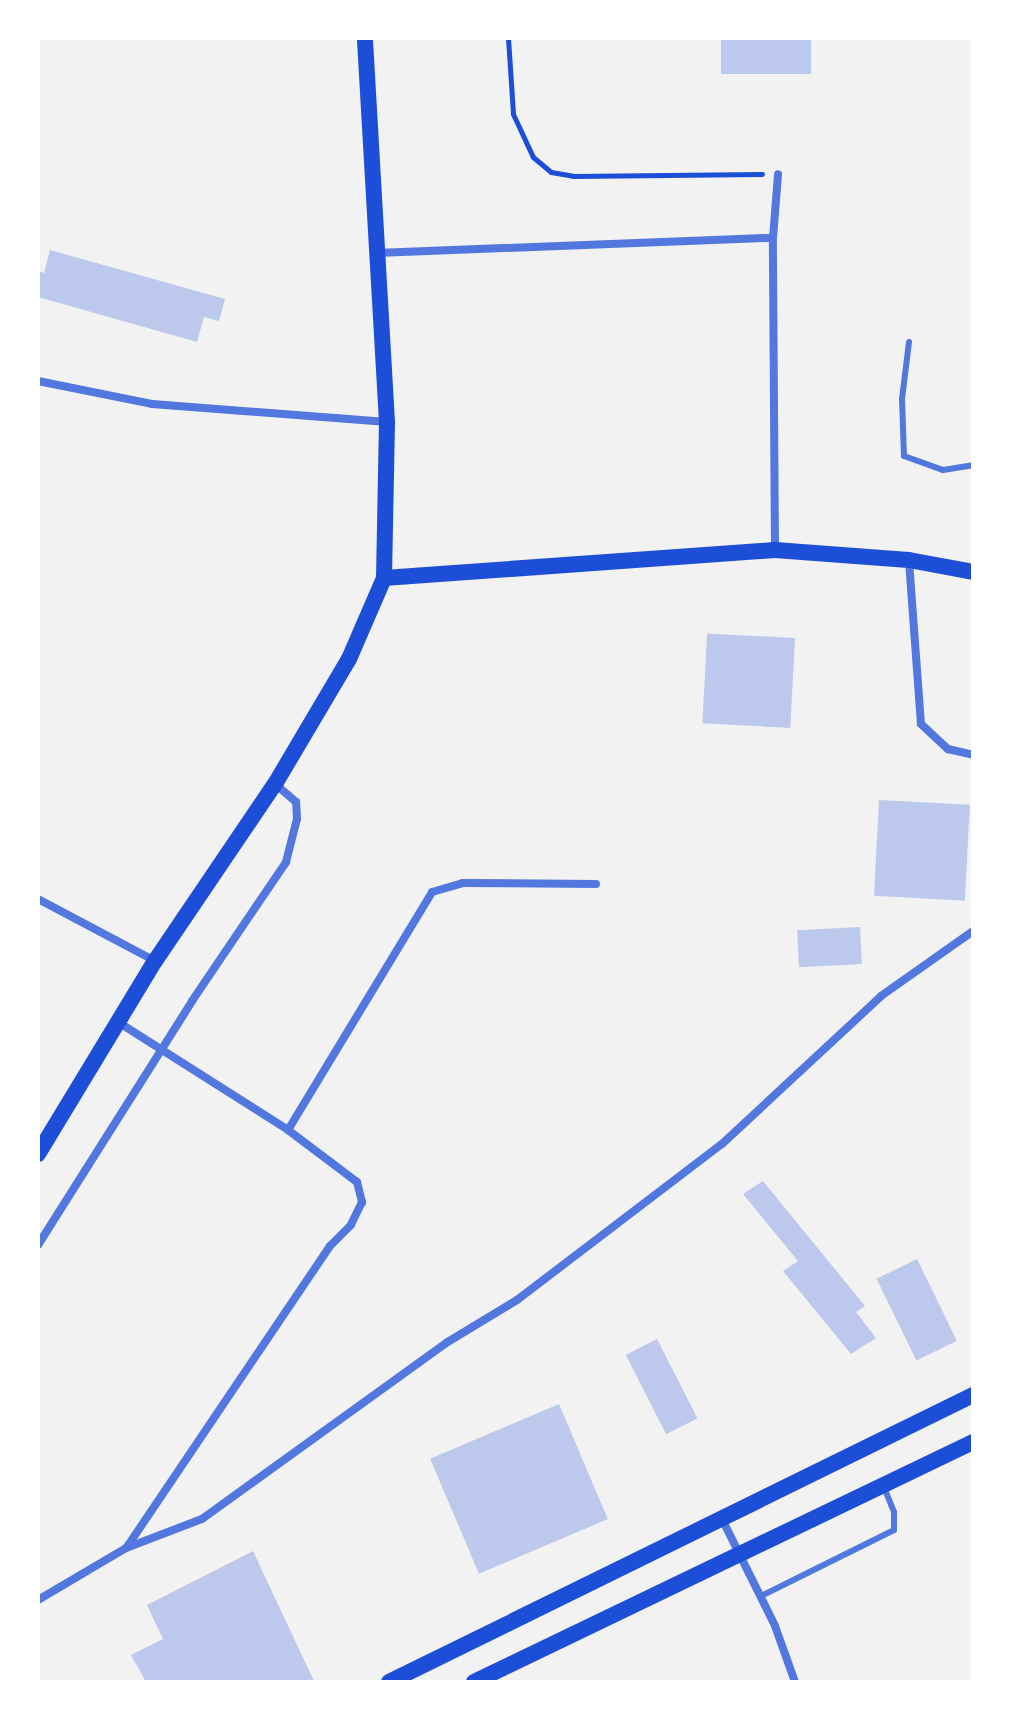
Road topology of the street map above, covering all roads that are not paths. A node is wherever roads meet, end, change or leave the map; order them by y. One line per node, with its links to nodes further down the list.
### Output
1 (365, 38): 4 (main road)
2 (778, 174): 3 (street)
3 (773, 238): 4 (street); 9 (street)
4 (375, 253): 7 (main road)
5 (909, 342): 8 (lane)
6 (38, 381): 7 (street)
7 (387, 422): 12 (main road)
8 (973, 465)
9 (775, 550): 10 (main road); 12 (main road)
10 (909, 560): 11 (main road); 13 (street)
11 (973, 572)
12 (384, 578): 14 (main road)
13 (973, 755)
14 (275, 784): 18 (main road); 20 (street)
15 (596, 884): 21 (street)
16 (38, 899): 18 (street)
17 (973, 931): 28 (street)
18 (155, 961): 19 (main road)
19 (118, 1022): 20 (street); 22 (main road)
20 (161, 1049): 21 (street); 23 (street)
21 (288, 1130): 28 (street)
22 (38, 1154)
23 (38, 1245)
24 (973, 1395): 27 (main road)
25 (973, 1442): 26 (main road)
26 (882, 1483): 29 (main road); 30 (lane)
27 (722, 1518): 29 (street); 32 (main road)
28 (126, 1548): 31 (street)
29 (740, 1551): 30 (street); 33 (main road)
30 (761, 1596): 34 (street)
31 (38, 1600)
32 (389, 1682)
33 (474, 1682)
34 (795, 1682)

